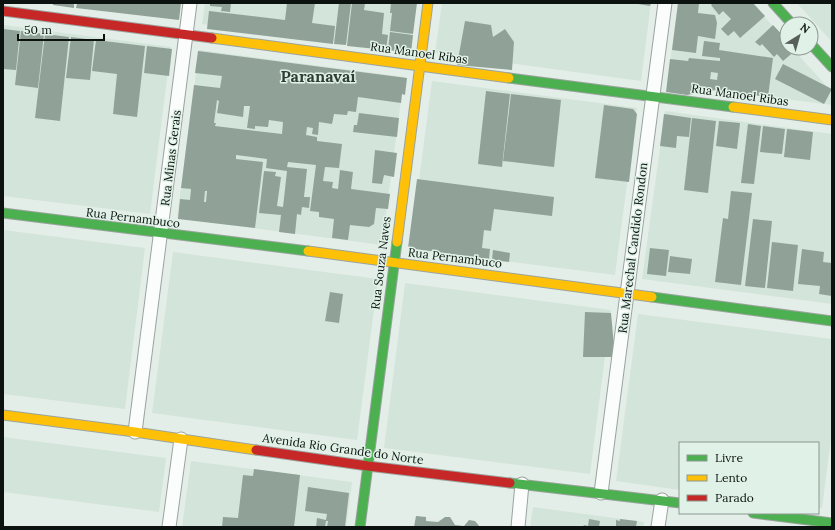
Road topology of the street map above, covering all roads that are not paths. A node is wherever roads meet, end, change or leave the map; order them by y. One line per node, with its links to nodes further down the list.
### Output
1 (190, 3): 7 (street, Rua Minas Gerais)
2 (428, 3): 9 (street, Rua Souza Naves)
3 (665, 3): 11 (street, Rua Marechal Candido Rondon)
4 (773, 3): 6 (street)
5 (3, 11): 7 (street, Rua Manoel Ribas)
6 (785, 16)
7 (186, 35): 9 (street, Rua Manoel Ribas); 14 (street, Rua Minas Gerais)
8 (819, 53): 10 (street)
9 (419, 66): 11 (street, Rua Manoel Ribas); 15 (street, Rua Souza Naves)
10 (832, 67)
11 (653, 96): 12 (street, Rua Manoel Ribas); 16 (street, Rua Marechal Candido Rondon)
12 (832, 120)
13 (3, 213): 14 (street, Rua Pernambuco)
14 (162, 234): 15 (street, Rua Pernambuco); 19 (street, Rua Minas Gerais)
15 (394, 262): 16 (street, Rua Pernambuco); 21 (street, Rua Souza Naves)
16 (628, 294): 17 (street, Rua Pernambuco); 23 (street, Rua Marechal Candido Rondon)
17 (832, 321)
18 (3, 415): 19 (street, Avenida Rio Grande do Norte)
19 (135, 432): 20 (street, Avenida Rio Grande do Norte)
20 (181, 438): 21 (street, Avenida Rio Grande do Norte); 29 (street)
21 (368, 466): 22 (street, Avenida Rio Grande do Norte); 30 (street, Rua Souza Naves)
22 (522, 484): 23 (street, Avenida Rio Grande do Norte); 31 (street)
23 (601, 493): 24 (street, Avenida Rio Grande do Norte)
24 (662, 500): 25 (street, Avenida Rio Grande do Norte); 32 (street)
25 (679, 503)
26 (755, 514): 27 (street)
27 (769, 521): 28 (street)
28 (832, 524)
29 (169, 527)
30 (360, 527)
31 (518, 527)
32 (658, 527)

